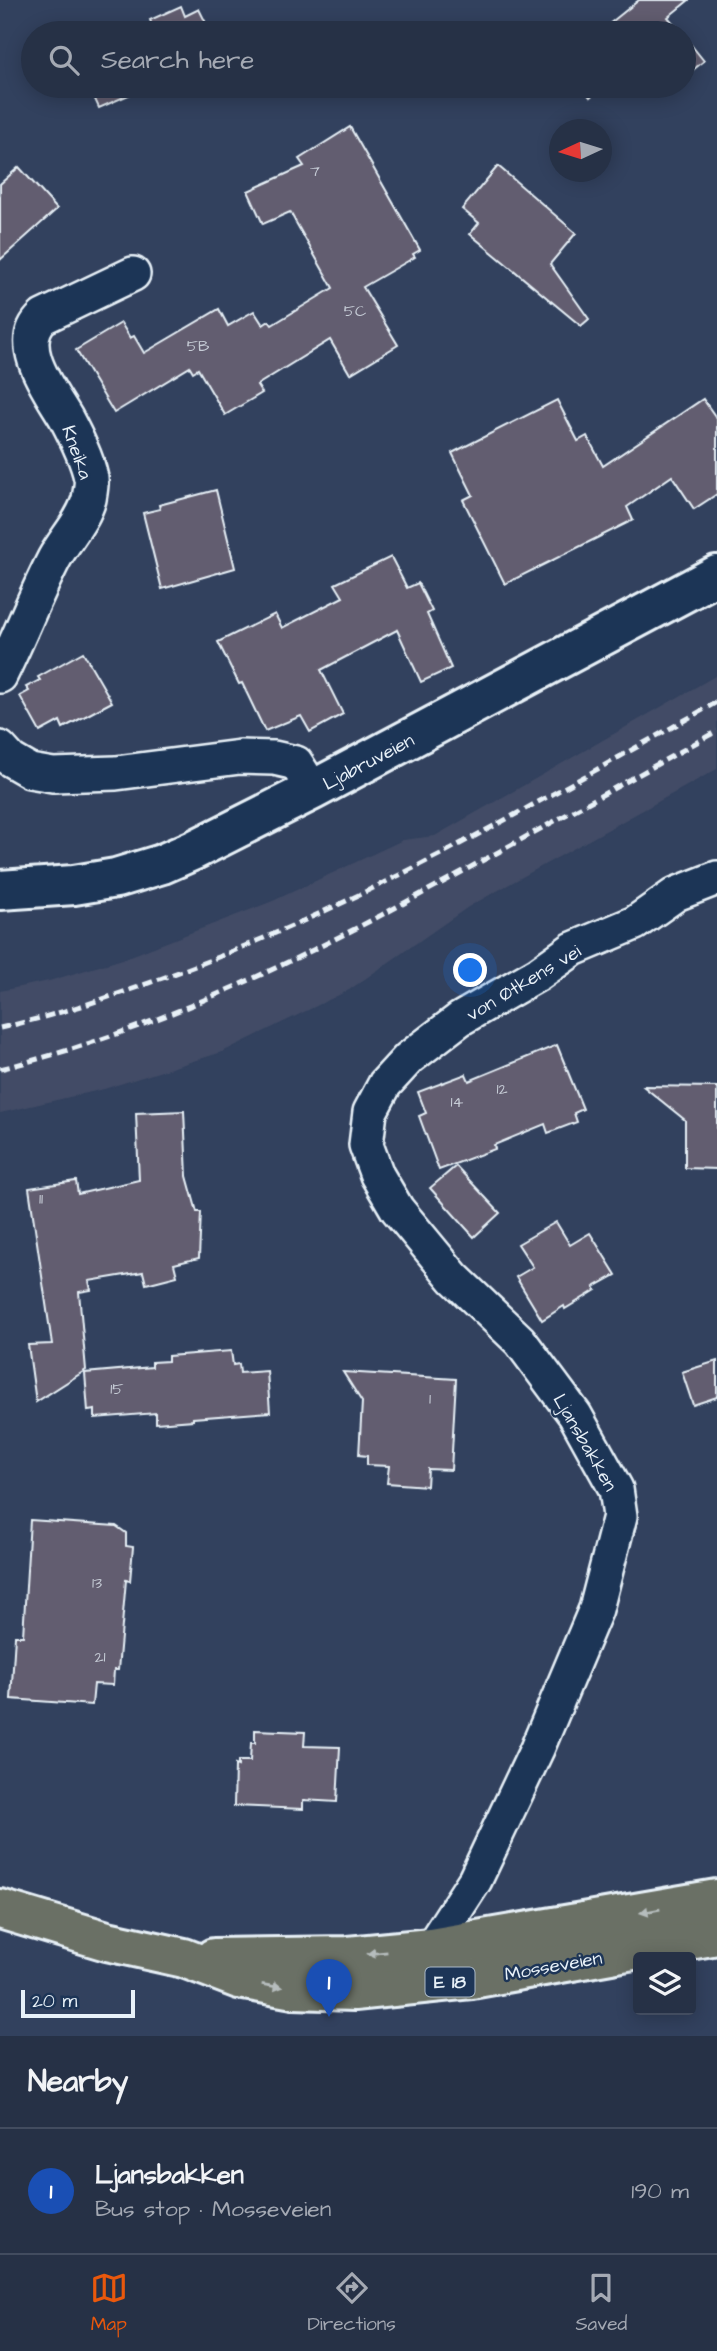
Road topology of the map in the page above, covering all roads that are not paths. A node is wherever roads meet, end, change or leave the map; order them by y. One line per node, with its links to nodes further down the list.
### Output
1 (133, 274): 3 (street, Kneika)
2 (717, 575): 5 (street, Ljabruveien)
3 (0, 676)
4 (0, 748): 5 (street)
5 (313, 790): 7 (street, Ljabruveien)
6 (717, 878): 8 (street, von Øtkens vei)
7 (0, 890)
8 (368, 1129): 12 (street, Ljansbakken)
9 (717, 1899): 12 (highway, Mosseveien / E 18, one-way to 12)
10 (0, 1909): 13 (highway, Mosseveien / E 18)
11 (717, 1935): 13 (highway, Mosseveien / E 18, one-way to 11)
12 (431, 1948): 13 (highway, Mosseveien / E 18, one-way to 13)
13 (184, 1958)

